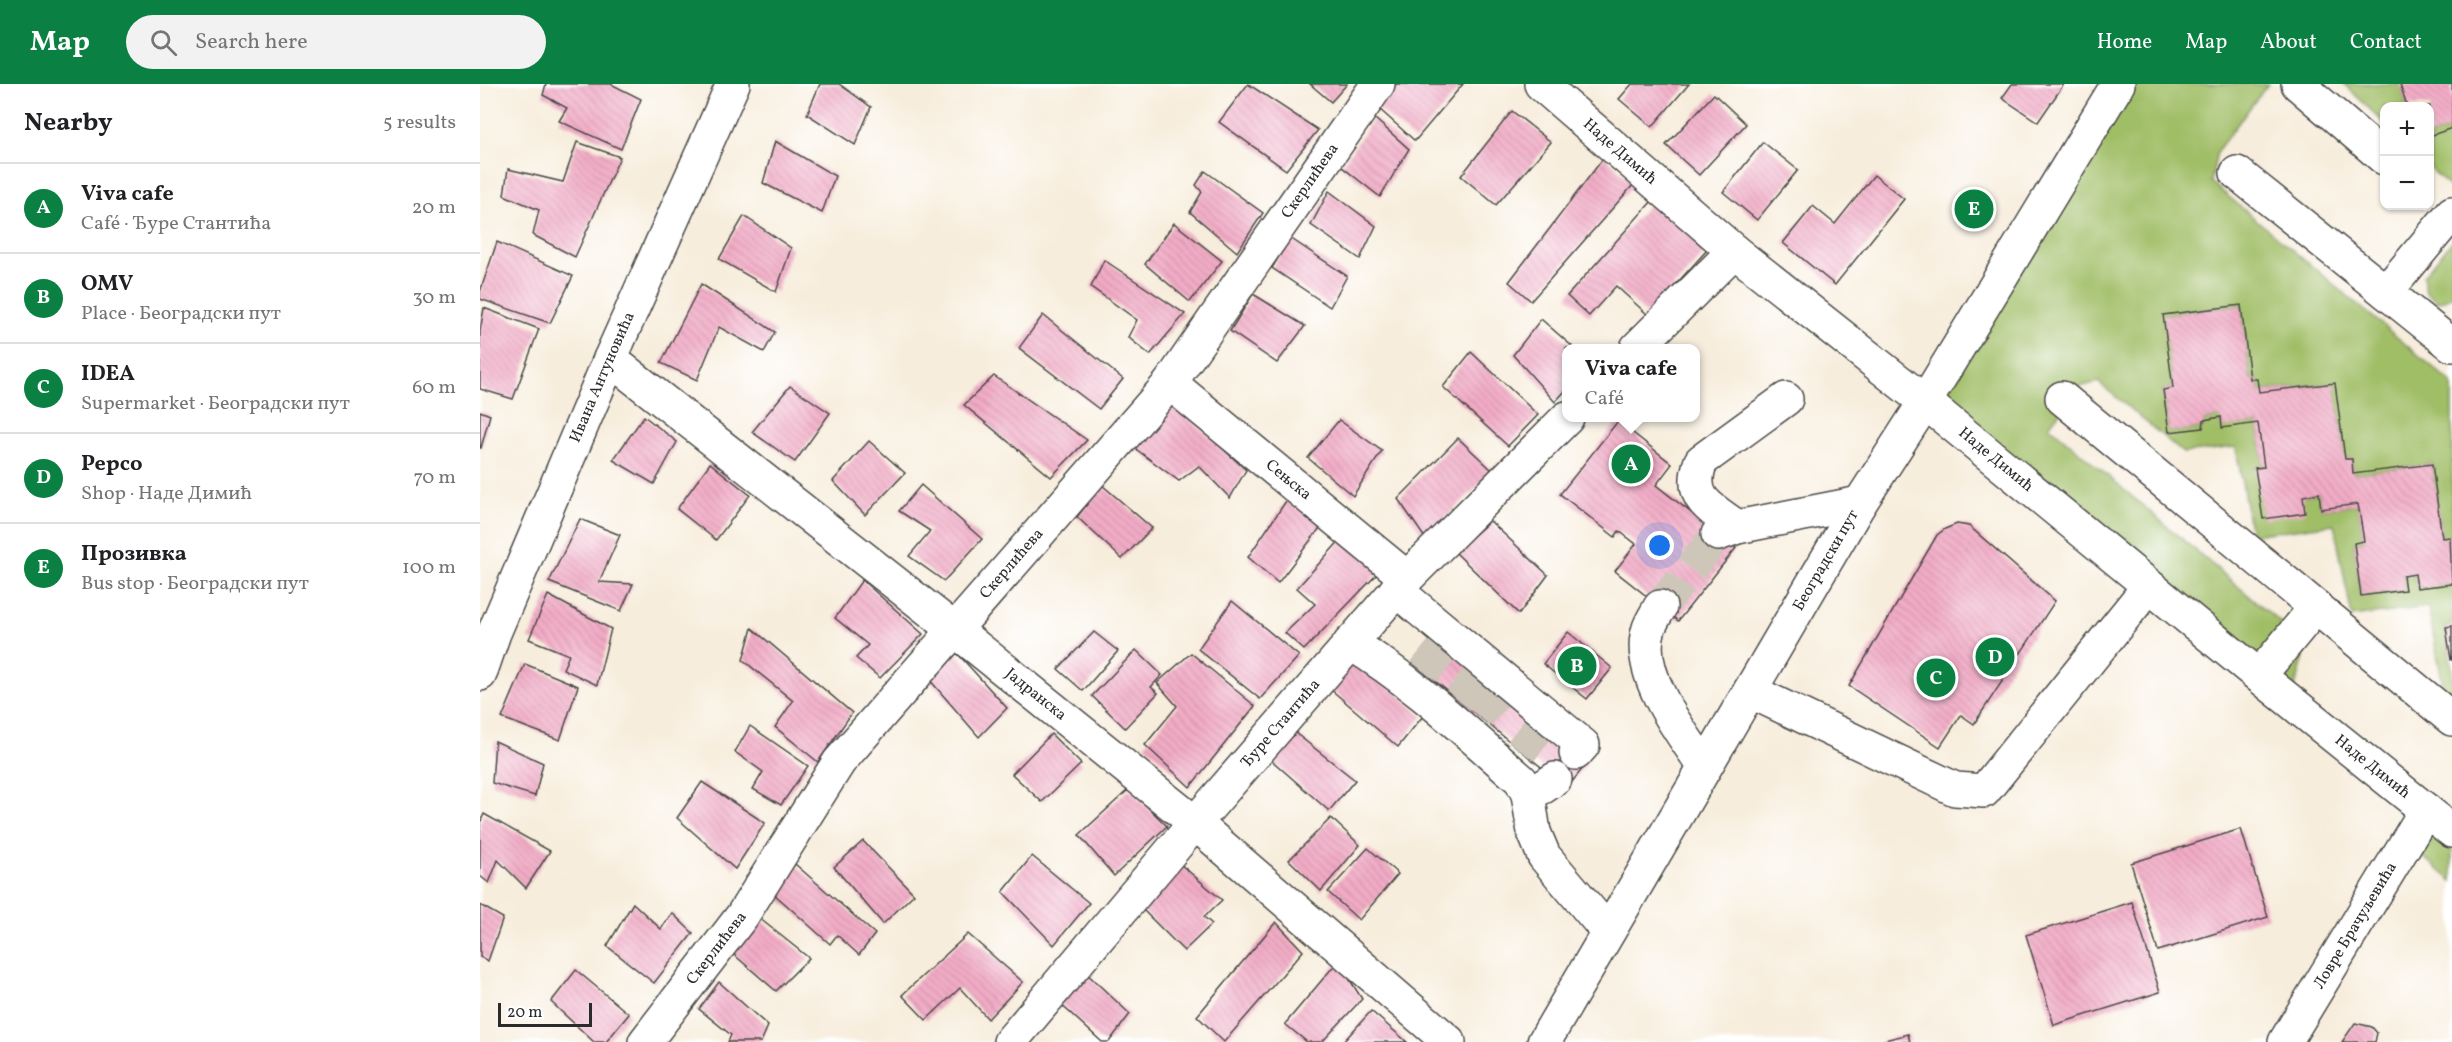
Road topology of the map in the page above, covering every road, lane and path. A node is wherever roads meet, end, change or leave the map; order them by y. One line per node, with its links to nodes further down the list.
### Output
1 (733, 84): 13 (street, Ивана Антуновића)
2 (1377, 84): 14 (street, Скерлићева)
3 (1541, 84): 9 (street, Наде Димић)
4 (2118, 84): 17 (street, Београдски пут)
5 (2298, 84): 6 (street)
6 (2383, 156)
7 (2237, 173): 10 (street)
8 (2444, 208): 10 (street)
9 (1734, 251): 11 (street); 17 (street, Наде Димић)
10 (2386, 292): 12 (street)
11 (1640, 344)
12 (2452, 345)
13 (610, 359): 24 (street, Јадранска); 26 (street, Ивана Антуновића)
14 (1170, 383): 20 (street, Сењска); 24 (street, Скерлићева)
15 (2062, 398): 23 (street)
16 (1786, 399): 19 (street)
17 (1925, 402): 19 (street, Београдски пут); 21 (street, Наде Димић)
18 (1562, 422): 20 (street, Ђуре Стантића)
19 (1860, 503): 28 (street, Београдски пут)
20 (1401, 584): 25 (street, Ђуре Стантића); 30 (street, Сењска)
21 (2149, 585): 27 (street, Наде Димић); 28 (street)
22 (1660, 607): 31 (street)
23 (2316, 607): 27 (street); 29 (street)
24 (955, 630): 33 (street, Јадранска); 35 (street, Скерлићева)
25 (1350, 643): 33 (street, Ђуре Стантића); 34 (street)
26 (480, 674)
27 (2259, 676): 32 (street, Наде Димић)
28 (1750, 691): 31 (street, Београдски пут)
29 (2452, 719)
30 (1549, 725)
31 (1705, 767): 34 (street, Београдски пут)
32 (2443, 819): 39 (street, Ловре Брачуљевића)
33 (1195, 823): 36 (street, Ђуре Стантића); 37 (street, Јадранска)
34 (1608, 933): 38 (street, Београдски пут)
35 (645, 1042)
36 (1010, 1042)
37 (1449, 1042)
38 (1544, 1042)
39 (2285, 1042)

